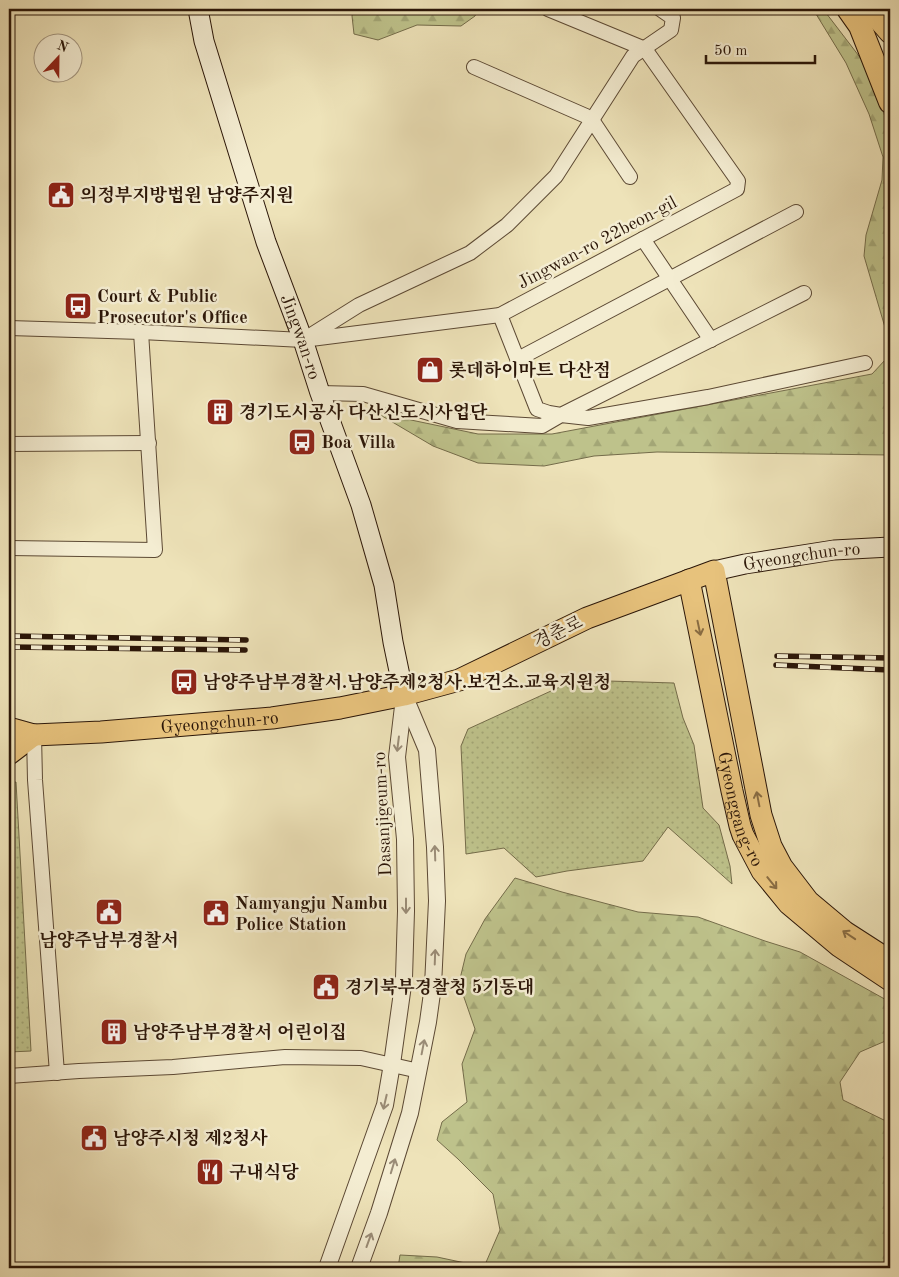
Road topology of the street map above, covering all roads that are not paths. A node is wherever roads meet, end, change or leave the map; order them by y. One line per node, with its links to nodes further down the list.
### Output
1 (198, 9): 19 (main road, Jingwan-ro)
2 (548, 9): 7 (street)
3 (660, 9): 7 (street)
4 (848, 9): 9 (highway)
5 (870, 9): 6 (highway)
6 (890, 32)
7 (645, 49): 10 (street); 13 (street, Jingwan-ro 22beon-gil)
8 (474, 67): 10 (street)
9 (890, 102)
10 (592, 120): 11 (street); 19 (street)
11 (630, 177)
12 (796, 212): 14 (street)
13 (644, 239): 14 (street); 16 (street, Jingwan-ro 22beon-gil)
14 (670, 278): 20 (street); 21 (street)
15 (804, 294): 20 (street)
16 (500, 316): 19 (street, Jingwan-ro 22beon-gil); 21 (street)
17 (9, 328): 18 (street, Jingwan-ro 22beon-gil)
18 (141, 332): 19 (street, Jingwan-ro 22beon-gil); 25 (street)
19 (303, 340): 23 (main road, Jingwan-ro)
20 (711, 340): 24 (street)
21 (518, 359): 24 (street)
22 (865, 363): 24 (street)
23 (320, 393): 24 (street); 31 (main road, Jingwan-ro)
24 (561, 415)
25 (149, 443): 26 (street); 28 (street)
26 (9, 444)
27 (890, 547): 29 (main road, Gyeongchun-ro)
28 (9, 548)
29 (714, 571): 30 (main road, 경춘로); 35 (main road, Gyeonggang-ro, one-way to 29)
30 (689, 580): 31 (main road, 경춘로); 36 (main road, Gyeonggang-ro, one-way to 36)
31 (404, 695): 33 (main road, Gyeongchun-ro); 37 (street, Dasanjigeum-ro, one-way to 37); 38 (street, one-way to 31)
32 (9, 728): 33 (main road, Gyeongchun-ro)
33 (34, 735): 34 (main road); 39 (street)
34 (9, 754)
35 (890, 961)
36 (890, 980)
37 (392, 1064): 38 (street); 39 (street); 41 (street, Dasanjigeum-ro, one-way to 41)
38 (419, 1071): 42 (street, one-way to 38)
39 (58, 1073): 40 (street)
40 (9, 1076)
41 (327, 1268)
42 (359, 1268)

